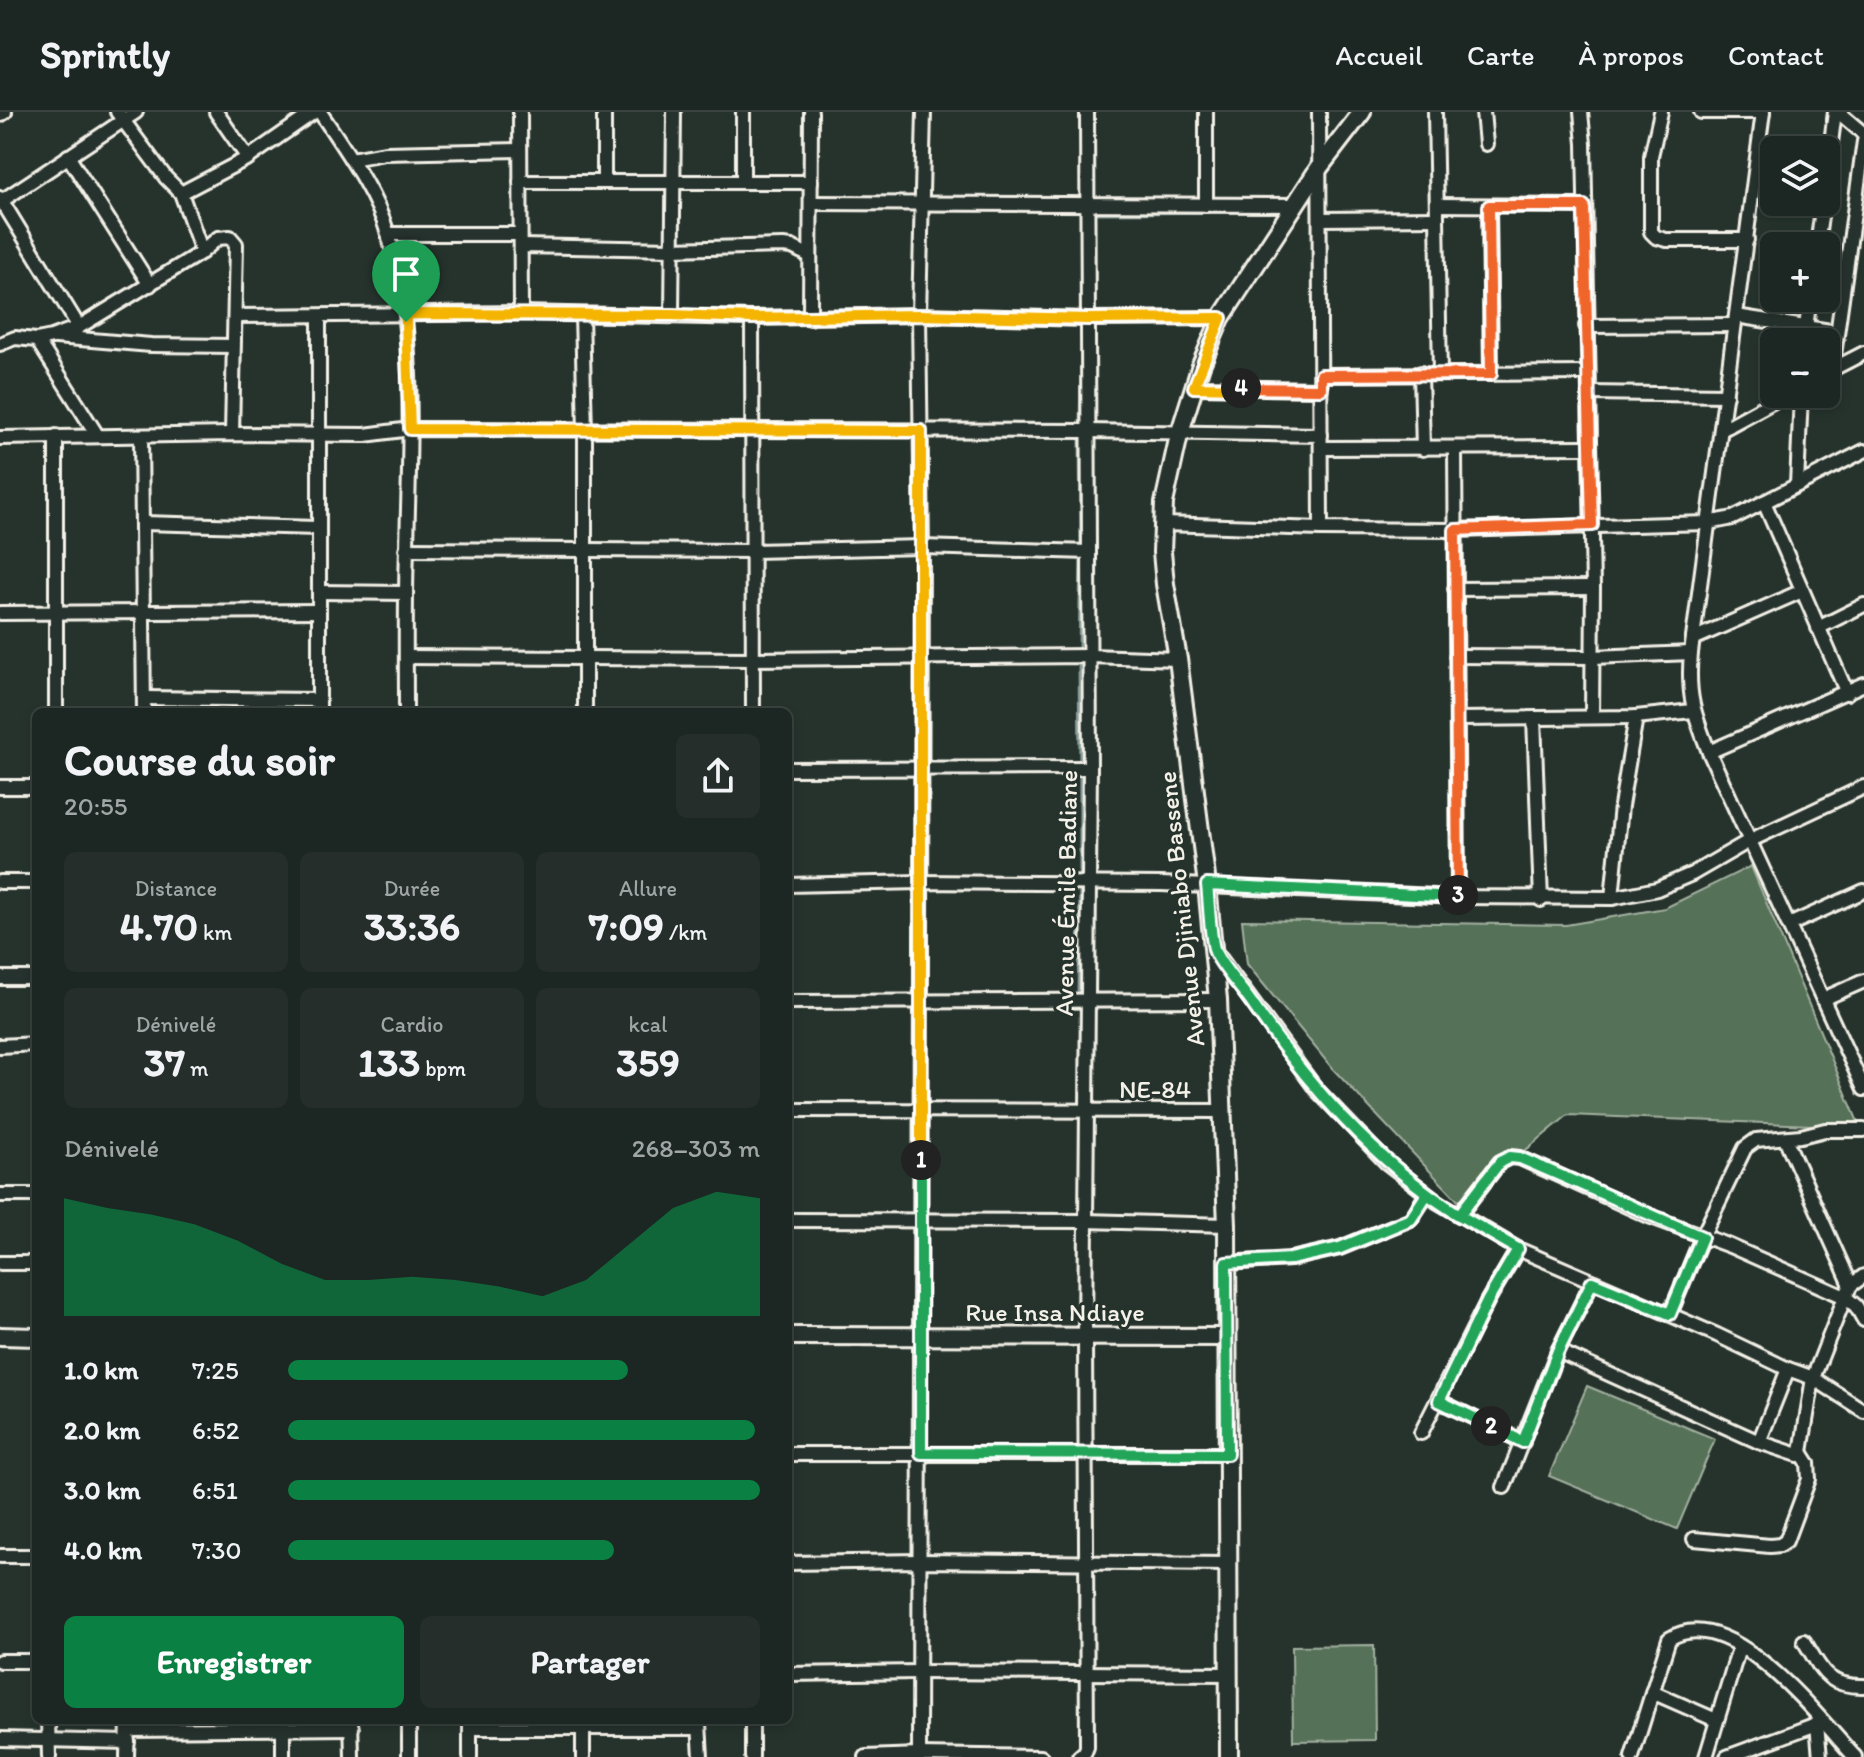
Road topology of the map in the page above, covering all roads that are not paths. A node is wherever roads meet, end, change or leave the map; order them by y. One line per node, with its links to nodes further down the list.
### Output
1 (136, 112): 21 (street)
2 (216, 112): 28 (street)
3 (317, 112): 28 (street); 29 (street)
4 (520, 112): 26 (street)
5 (604, 112): 31 (street)
6 (674, 112): 34 (street)
7 (743, 112): 32 (street)
8 (811, 112): 35 (street)
9 (924, 112): 38 (street)
10 (1087, 112): 40 (street, Avenue Émile Badiane)
11 (1206, 112): 41 (street)
12 (1319, 112): 30 (street)
13 (1362, 112): 30 (main road, Avenue Djiniabo Bassene)
14 (1435, 112): 45 (street)
15 (1483, 112): 25 (street)
16 (1581, 112): 44 (street)
17 (1661, 112): 49 (street)
18 (1701, 112): 19 (street)
19 (1763, 112): 49 (street)
20 (1837, 112): 22 (street); 23 (street)
21 (119, 116): 27 (street); 36 (street)
22 (1864, 134)
23 (1833, 136)
24 (1864, 141): 71 (street)
25 (1486, 144)
26 (519, 150): 29 (street); 33 (street)
27 (68, 156): 37 (street); 53 (street)
28 (248, 158): 36 (street)
29 (351, 159): 47 (street)
30 (1319, 168): 42 (main road, Avenue Djiniabo Bassene); 46 (street)
31 (604, 180): 33 (street); 34 (street)
32 (743, 181): 34 (street); 35 (street)
33 (520, 182): 48 (street)
34 (673, 182): 50 (street)
35 (811, 182): 39 (street)
36 (181, 193): 51 (street)
37 (1, 201): 68 (street)
38 (921, 202): 39 (street); 40 (street); 59 (street)
39 (811, 203): 52 (street)
40 (1087, 204): 41 (street); 65 (street, Avenue Émile Badiane)
41 (1206, 205): 42 (street)
42 (1294, 205): 64 (main road, Avenue Djiniabo Bassene)
43 (1489, 206): 44 (street); 45 (street); 81 (street)
44 (1584, 206): 67 (street)
45 (1437, 212): 46 (street); 79 (street)
46 (1320, 219): 82 (street)
47 (388, 234): 48 (street); 56 (street)
48 (520, 240): 50 (street); 55 (street)
49 (1747, 240): 66 (street)
50 (672, 249): 52 (street); 58 (street)
51 (202, 252): 53 (street); 60 (street)
52 (810, 256): 63 (street)
53 (150, 285): 68 (street)
54 (1808, 312): 69 (street)
55 (521, 313): 56 (street); 57 (street)
56 (405, 314): 61 (street); 88 (street)
57 (582, 315): 58 (street); 91 (street)
58 (672, 315): 62 (street)
59 (919, 315): 63 (street); 65 (street); 92 (street)
60 (235, 316): 61 (street); 75 (street)
61 (319, 316): 95 (street)
62 (752, 318): 63 (street); 89 (street)
63 (810, 318)
64 (1221, 318): 65 (street); 83 (main road, Avenue Djiniabo Bassene)
65 (1089, 319): 93 (street, Avenue Émile Badiane)
66 (1735, 320): 67 (street); 69 (street); 85 (street)
67 (1586, 326): 80 (street)
68 (79, 327): 72 (street)
69 (1806, 327): 70 (street)
70 (1812, 328)
71 (1838, 328)
72 (52, 337): 74 (street); 75 (street)
73 (2, 339): 74 (street)
74 (37, 340): 96 (street)
75 (233, 346): 94 (street)
76 (1862, 357): 77 (street)
77 (1840, 366)
78 (1421, 373): 79 (street); 82 (street); 104 (street)
79 (1440, 373): 81 (street)
80 (1588, 373): 81 (street); 84 (street)
81 (1491, 374)
82 (1321, 382): 83 (street); 101 (street)
83 (1194, 387): 97 (main road, Avenue Djiniabo Bassene)
84 (1589, 393): 85 (street); 102 (street)
85 (1726, 395): 90 (street)
86 (1761, 408): 90 (street)
87 (1800, 408): 106 (street)
88 (410, 429): 91 (street); 95 (street); 116 (street)
89 (753, 430): 91 (street); 92 (street); 118 (street)
90 (1721, 430): 109 (street)
91 (585, 431): 117 (street)
92 (921, 431): 93 (street); 115 (street)
93 (1088, 431): 97 (street); 119 (street, Avenue Émile Badiane)
94 (232, 434): 95 (street); 99 (street)
95 (318, 434): 112 (street)
96 (97, 435): 98 (street); 99 (street)
97 (1179, 435): 101 (street); 110 (main road, Avenue Djiniabo Bassene)
98 (56, 436): 100 (street); 127 (street)
99 (141, 436): 108 (street)
100 (0, 438)
101 (1321, 441): 104 (street); 113 (street)
102 (1590, 447): 103 (street); 111 (street)
103 (1455, 448): 104 (street); 114 (street)
104 (1423, 449)
105 (1864, 451): 106 (street)
106 (1797, 485): 107 (street)
107 (1764, 502): 109 (street); 122 (street)
108 (143, 523): 112 (street); 128 (street)
109 (1708, 523): 111 (street); 131 (street)
110 (1163, 524): 113 (street); 140 (main road, Avenue Djiniabo Bassene)
111 (1592, 525): 114 (street); 120 (street)
112 (318, 528): 123 (street)
113 (1321, 529): 114 (street)
114 (1455, 530): 121 (street)
115 (922, 547): 118 (street); 119 (street); 137 (street)
116 (406, 549): 117 (street); 124 (street)
117 (585, 550): 118 (street); 138 (street)
118 (752, 551): 139 (street)
119 (1089, 552): 133 (street, Avenue Émile Badiane)
120 (1593, 588): 121 (street); 136 (street)
121 (1455, 589): 134 (street)
122 (1802, 591): 130 (street); 131 (street)
123 (319, 592): 124 (street); 126 (street)
124 (406, 593): 135 (street)
125 (1864, 605): 130 (street)
126 (319, 611): 128 (street); 144 (street)
127 (55, 612): 128 (street); 129 (street); 145 (street)
128 (144, 612): 143 (street)
129 (0, 613)
130 (1818, 628): 142 (street)
131 (1693, 639): 132 (street)
132 (1691, 653): 136 (street); 150 (street)
133 (1090, 656): 137 (street); 140 (street); 157 (street, Avenue Émile Badiane)
134 (1456, 656): 136 (street); 154 (street)
135 (406, 657): 138 (street); 147 (street)
136 (1593, 657): 151 (street)
137 (920, 658): 139 (street); 156 (street)
138 (585, 659): 139 (street); 148 (street)
139 (753, 659): 149 (street)
140 (1178, 659): 168 (main road, Avenue Djiniabo Bassene)
141 (1864, 684): 142 (street)
142 (1847, 693): 155 (street)
143 (144, 698): 144 (street); 146 (street)
144 (319, 706)
145 (56, 708)
146 (144, 708)
147 (406, 708)
148 (585, 708)
149 (753, 708)
150 (1692, 711): 152 (street); 155 (street)
151 (1592, 717): 152 (street); 153 (street)
152 (1636, 717): 171 (street)
153 (1534, 718): 154 (street); 172 (street)
154 (1457, 719): 170 (street)
155 (1709, 752): 162 (street)
156 (920, 767): 157 (street); 158 (street); 165 (street)
157 (1090, 768): 166 (street, Avenue Émile Badiane)
158 (792, 769)
159 (0, 787): 160 (street)
160 (32, 787)
161 (1864, 787): 162 (street)
162 (1749, 841): 171 (street); 173 (street)
163 (0, 882): 164 (street)
164 (32, 882)
165 (920, 882): 166 (street); 167 (street); 179 (street)
166 (1087, 884): 168 (street); 182 (street, Avenue Émile Badiane)
167 (792, 885)
168 (1207, 885): 170 (street); 174 (main road, Avenue Djiniabo Bassene)
169 (1864, 891): 173 (street)
170 (1458, 897): 172 (street)
171 (1612, 898): 172 (street)
172 (1541, 900)
173 (1789, 925): 178 (street)
174 (1215, 951): 180 (main road, Avenue Djiniabo Bassene); 192 (street)
175 (0, 978): 176 (street)
176 (32, 978)
177 (1864, 981): 178 (street)
178 (1823, 999): 185 (street)
179 (920, 1000): 181 (street); 182 (street); 187 (street)
180 (1218, 1000): 182 (street); 189 (main road, Avenue Djiniabo Bassene)
181 (792, 1002)
182 (1087, 1002): 188 (street, Avenue Émile Badiane)
183 (32, 1044): 184 (street)
184 (0, 1046)
185 (1864, 1089)
186 (792, 1110): 187 (street, NE-84)
187 (920, 1110): 188 (street, NE-84); 197 (street)
188 (1086, 1110): 189 (street, NE-84); 198 (street, Avenue Émile Badiane)
189 (1223, 1111): 199 (main road, Avenue Djiniabo Bassene)
190 (1864, 1130): 191 (street)
191 (1785, 1138): 200 (street); 207 (street)
192 (1427, 1194): 195 (street); 204 (street)
193 (0, 1195): 194 (street)
194 (32, 1195)
195 (1459, 1215): 200 (street); 201 (street)
196 (792, 1220): 197 (street)
197 (921, 1220): 198 (street); 210 (street)
198 (1086, 1221): 199 (street); 213 (street, Avenue Émile Badiane)
199 (1227, 1225): 204 (main road, Avenue Djiniabo Bassene)
200 (1702, 1237): 207 (street); 208 (street)
201 (1518, 1249): 206 (street); 219 (street)
202 (0, 1263): 203 (street)
203 (32, 1263)
204 (1226, 1263): 215 (main road, Avenue Djiniabo Bassene)
205 (1864, 1276): 207 (street)
206 (1592, 1282): 208 (street); 216 (street)
207 (1848, 1291): 209 (street); 218 (street)
208 (1670, 1314): 217 (street)
209 (1864, 1320)
210 (922, 1335): 212 (main road, Rue Insa Ndiaye); 213 (main road, Rue Insa Ndiaye); 225 (street)
211 (0, 1336): 214 (main road)
212 (792, 1336)
213 (1085, 1336): 215 (main road, Rue Insa Ndiaye); 227 (street, Avenue Émile Badiane)
214 (32, 1337)
215 (1226, 1337): 228 (main road, Avenue Djiniabo Bassene)
216 (1558, 1351): 222 (street); 223 (street)
217 (1788, 1369): 218 (street); 223 (street)
218 (1813, 1378): 220 (street); 224 (street)
219 (1439, 1401): 221 (street); 222 (street)
220 (1864, 1411)
221 (1421, 1433)
222 (1523, 1442): 229 (street)
223 (1759, 1442): 224 (street)
224 (1801, 1452): 230 (street)
225 (921, 1453): 226 (street); 227 (street); 233 (street)
226 (792, 1454)
227 (1086, 1454): 228 (street); 235 (street, Avenue Émile Badiane)
228 (1227, 1454): 236 (main road, Avenue Djiniabo Bassene)
229 (1504, 1487)
230 (1694, 1539)
231 (0, 1556): 232 (street)
232 (32, 1556)
233 (919, 1561): 234 (street); 235 (street); 241 (street)
234 (792, 1563)
235 (1086, 1563): 236 (street); 243 (street, Avenue Émile Badiane)
236 (1228, 1564): 244 (main road, Avenue Djiniabo Bassene)
237 (1804, 1641): 245 (street)
238 (1739, 1648): 246 (street); 247 (street); 248 (street)
239 (0, 1661): 240 (street)
240 (32, 1661)
241 (919, 1672): 242 (street); 243 (street); 261 (street)
242 (792, 1674)
243 (1085, 1674): 244 (street); 273 (street, Avenue Émile Badiane)
244 (1229, 1674): 274 (main road, Avenue Djiniabo Bassene)
245 (1864, 1686)
246 (1652, 1692): 247 (street); 275 (street)
247 (1716, 1720): 276 (street)
248 (1819, 1723): 260 (street); 278 (street); 279 (street)
249 (48, 1724): 259 (street)
250 (283, 1724): 251 (street); 257 (street); 264 (street)
251 (352, 1724): 265 (street)
252 (409, 1724): 266 (street)
253 (470, 1724): 254 (street); 267 (street)
254 (583, 1724): 255 (street); 268 (street)
255 (699, 1724): 269 (street)
256 (752, 1724): 270 (street)
257 (128, 1731): 259 (street); 263 (street)
258 (0, 1739): 259 (street)
259 (48, 1740): 262 (street)
260 (1756, 1751): 277 (street)
261 (919, 1755): 271 (street); 272 (street)
262 (49, 1757)
263 (127, 1757)
264 (283, 1757)
265 (352, 1757)
266 (409, 1757)
267 (470, 1757)
268 (583, 1757)
269 (701, 1757)
270 (752, 1757)
271 (866, 1757)
272 (1041, 1757)
273 (1079, 1757)
274 (1229, 1757)
275 (1632, 1757)
276 (1706, 1757)
277 (1727, 1757)
278 (1820, 1757)
279 (1855, 1757)

